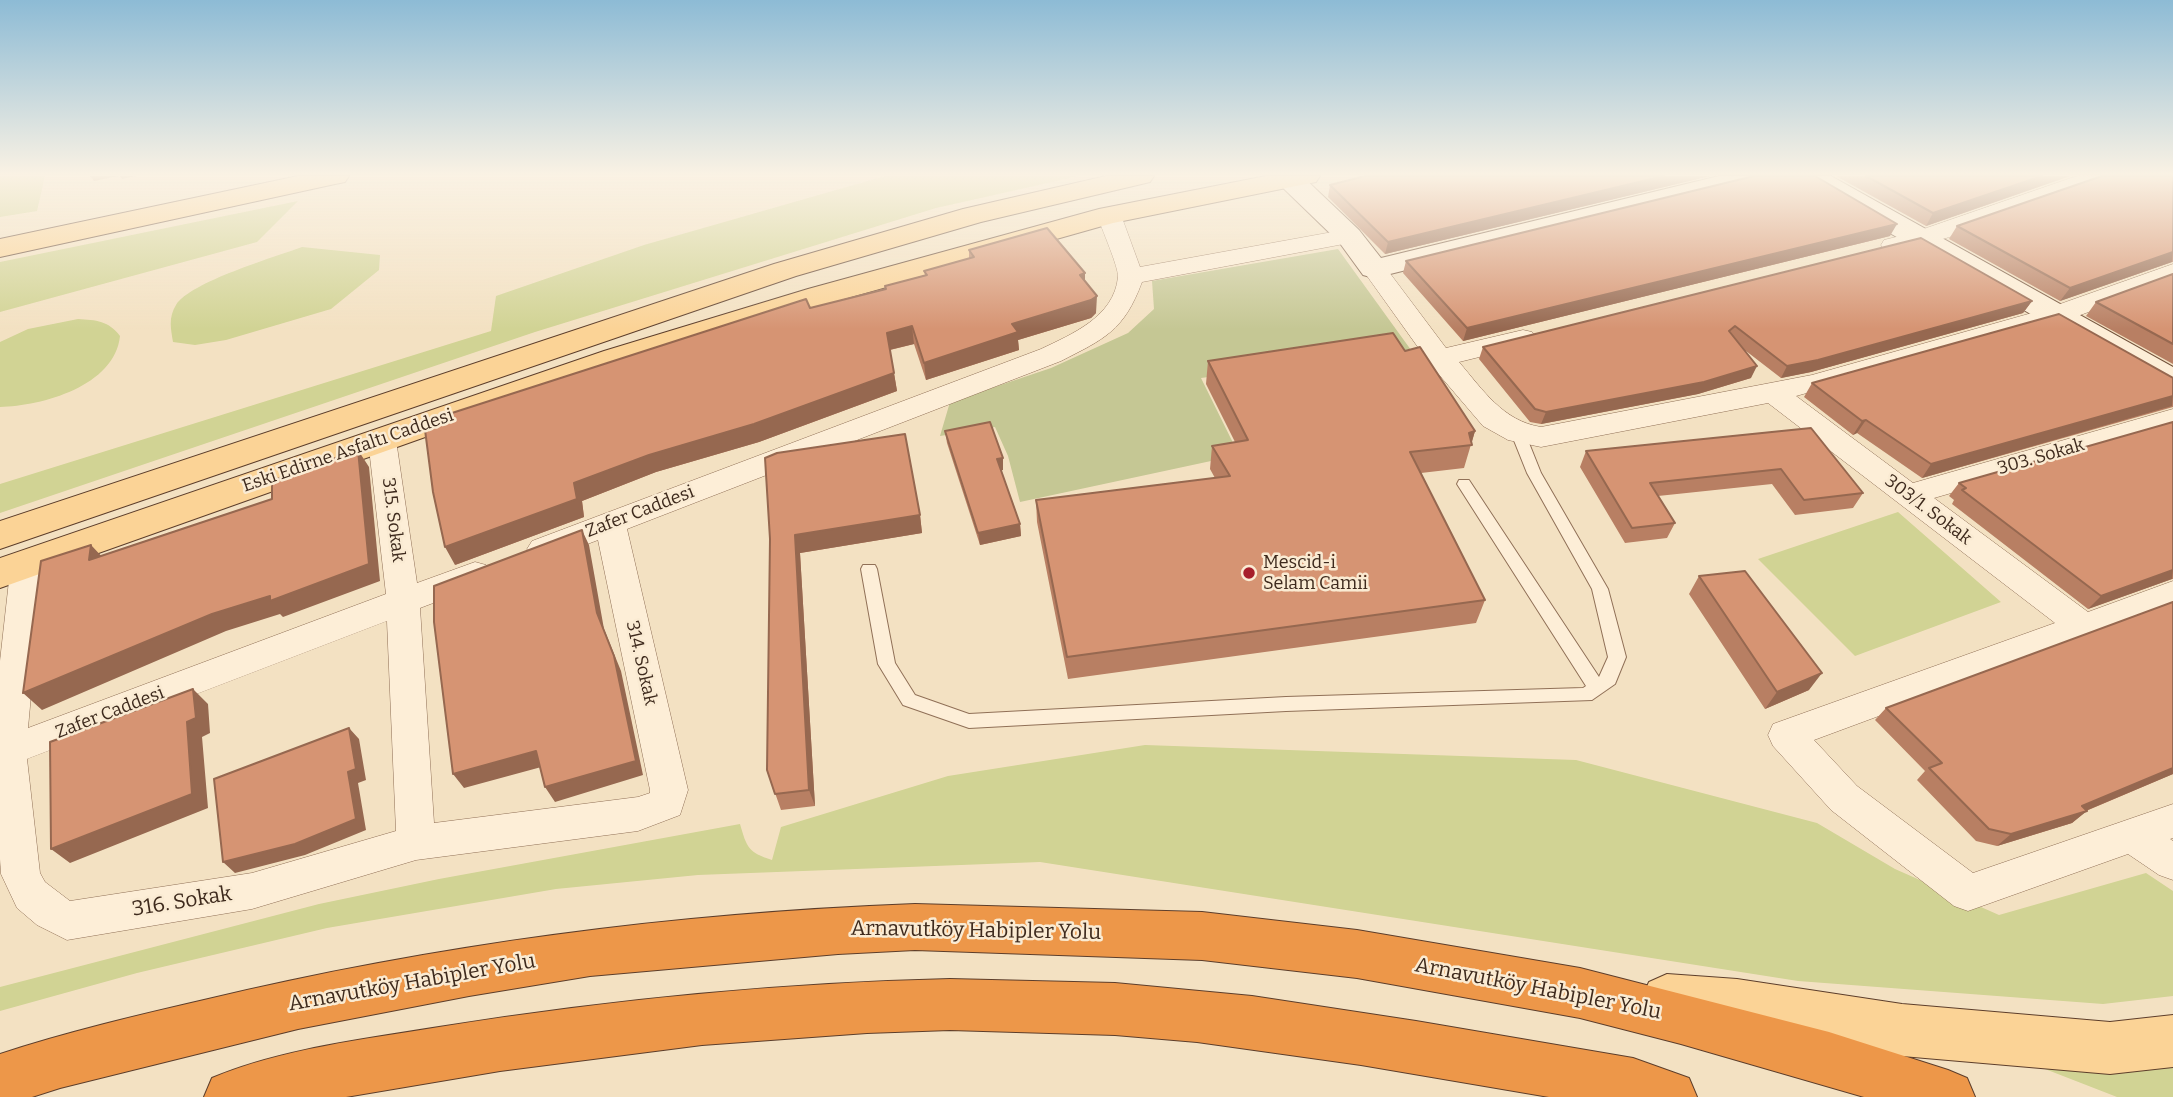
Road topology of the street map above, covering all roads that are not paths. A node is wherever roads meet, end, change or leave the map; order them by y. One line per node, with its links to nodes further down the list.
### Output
1 (97, 227): 11 (main road)
2 (931, 227): 27 (main road, Eski Edirne Asfaltı Caddesi)
3 (1066, 227): 23 (main road, Eski Edirne Asfaltı Caddesi)
4 (1113, 227): 15 (street)
5 (1341, 227): 9 (street)
6 (1543, 227): 13 (street)
7 (1902, 227): 10 (street)
8 (1952, 227): 10 (street)
9 (1349, 236): 13 (street); 15 (street)
10 (1921, 238): 12 (street); 16 (street)
11 (0, 248)
12 (1868, 252)
13 (1374, 269): 18 (street)
14 (2173, 272): 16 (street)
15 (1131, 276): 26 (street, Zafer Caddesi)
16 (2055, 315): 19 (street); 20 (street)
17 (1542, 334): 18 (street)
18 (1440, 358): 22 (street)
19 (2173, 382)
20 (1773, 393): 22 (street); 25 (street, 303/1. Sokak)
21 (2173, 419): 25 (street, 303. Sokak)
22 (1518, 432): 33 (lane)
23 (382, 440): 28 (main road, Eski Edirne Asfaltı Caddesi); 31 (street, 315. Sokak)
24 (1464, 484): 33 (lane)
25 (1909, 495): 32 (street, 303/1. Sokak)
26 (610, 523): 31 (street, Zafer Caddesi); 35 (street, 314. Sokak)
27 (0, 535)
28 (13, 568): 34 (street, 316. Sokak)
29 (869, 569): 33 (lane)
30 (2173, 594): 32 (street)
31 (403, 601): 34 (street, Zafer Caddesi); 38 (street, 315. Sokak)
32 (2083, 626): 37 (street)
33 (1596, 687)
34 (4, 752): 38 (street, 316. Sokak)
35 (667, 803): 38 (street, 316. Sokak)
36 (2173, 821): 37 (street)
37 (2134, 837): 39 (street)
38 (416, 843)
39 (2173, 862)
40 (1580, 993): 41 (main road); 42 (highway, Arnavutköy Habipler Yolu); 45 (highway, Arnavutköy Habipler Yolu)
41 (2173, 1041)
42 (0, 1081)
43 (231, 1097): 44 (highway)
44 (1670, 1097)
45 (1948, 1097)

